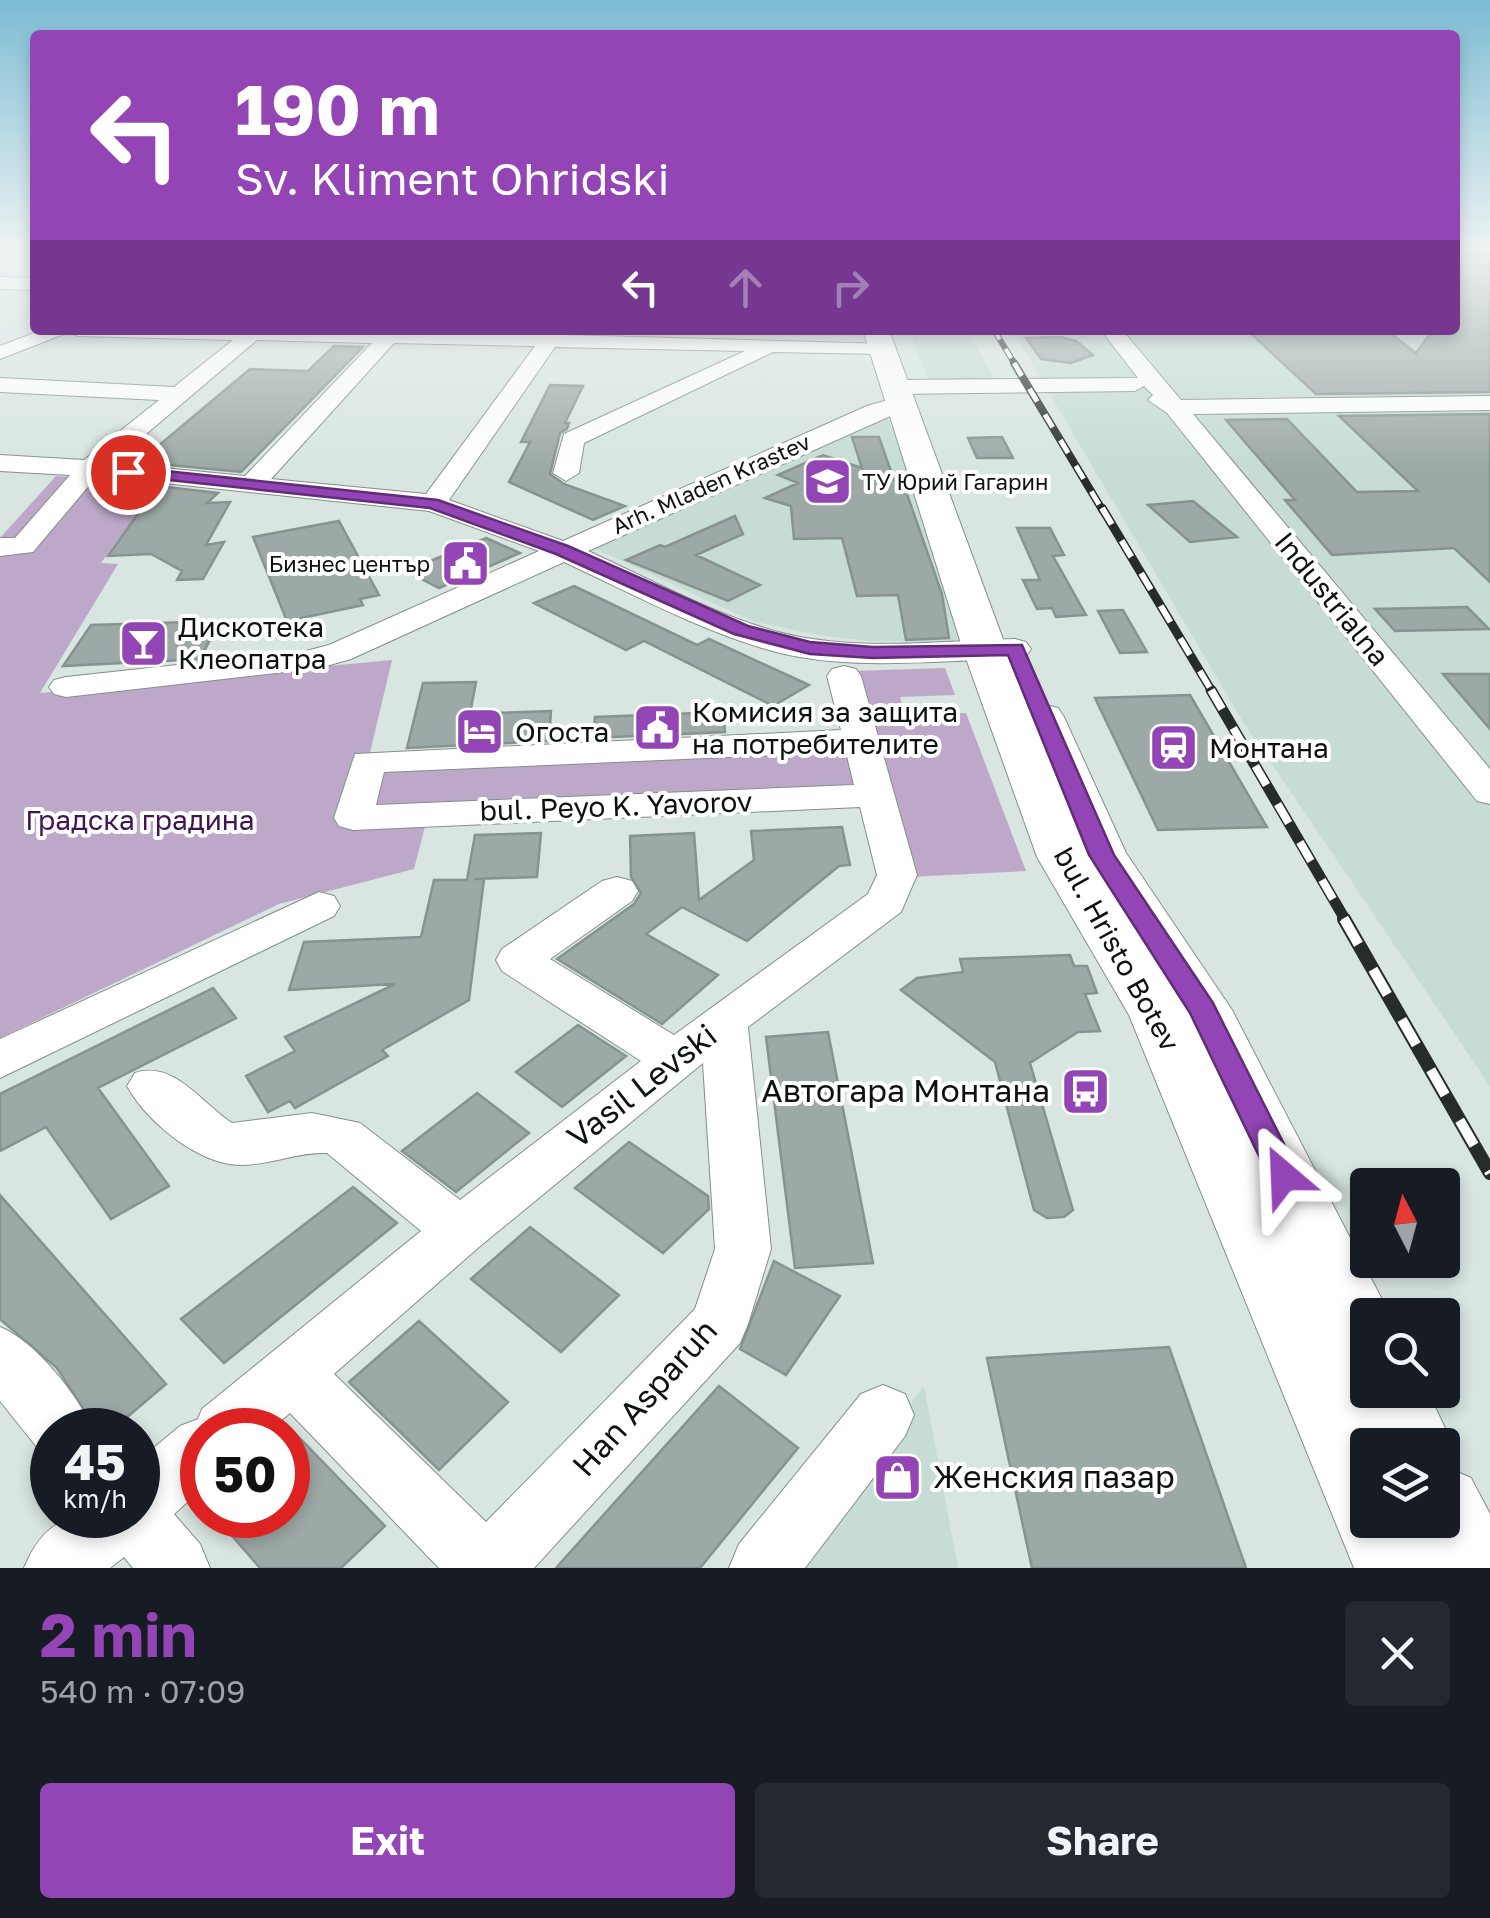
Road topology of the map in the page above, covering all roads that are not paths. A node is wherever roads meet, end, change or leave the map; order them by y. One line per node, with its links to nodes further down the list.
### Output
1 (0, 328): 2 (street)
2 (30, 329)
3 (47, 335): 11 (street)
4 (252, 335): 15 (street)
5 (390, 335): 20 (street)
6 (472, 335): 8 (street)
7 (1114, 335): 13 (street, Industrialna)
8 (554, 336): 10 (street); 21 (street)
9 (886, 336): 10 (street); 14 (main road, bul. Hristo Botev)
10 (775, 338): 19 (street)
11 (0, 353)
12 (0, 385): 15 (street)
13 (1147, 387): 14 (street); 16 (street); 28 (street, Industrialna)
14 (904, 392): 23 (street, Arh. Mladen Krastev); 24 (main road, bul. Hristo Botev)
15 (180, 394): 18 (street)
16 (1490, 403)
17 (0, 464): 18 (street)
18 (90, 468): 20 (street); 22 (street)
19 (566, 473)
20 (252, 484): 21 (street)
21 (432, 503): 23 (street)
22 (12, 546)
23 (562, 550): 24 (street); 26 (street, Arh. Mladen Krastev)
24 (1000, 650): 37 (main road, bul. Hristo Botev); 43 (main road, bul. Hristo Botev)
25 (844, 676): 27 (street, Vasil Levski)
26 (66, 686)
27 (863, 740): 29 (street, Vasil Levski); 29 (street, bul. Peyo K. Yavorov)
28 (1490, 792)
29 (878, 795): 32 (street, Vasil Levski)
30 (617, 891): 33 (street)
31 (319, 906): 34 (street)
32 (724, 1021): 33 (street, Vasil Levski); 52 (street, Han Asparuh)
33 (676, 1059): 36 (street, Vasil Levski)
34 (0, 1060)
35 (152, 1086): 36 (street)
36 (460, 1231): 39 (street, Vasil Levski)
37 (1350, 1311)
38 (0, 1355): 40 (street)
39 (291, 1373): 41 (street, Vasil Levski); 52 (street)
40 (44, 1408)
41 (250, 1408)
42 (882, 1415): 53 (street)
43 (1350, 1457)
44 (180, 1467): 45 (street)
45 (160, 1484)
46 (95, 1538): 50 (street)
47 (151, 1538): 51 (street)
48 (1384, 1538): 54 (main road)
49 (1457, 1538): 55 (main road)
50 (58, 1568)
51 (176, 1568)
52 (487, 1568)
53 (763, 1568)
54 (1397, 1568)
55 (1472, 1568)

